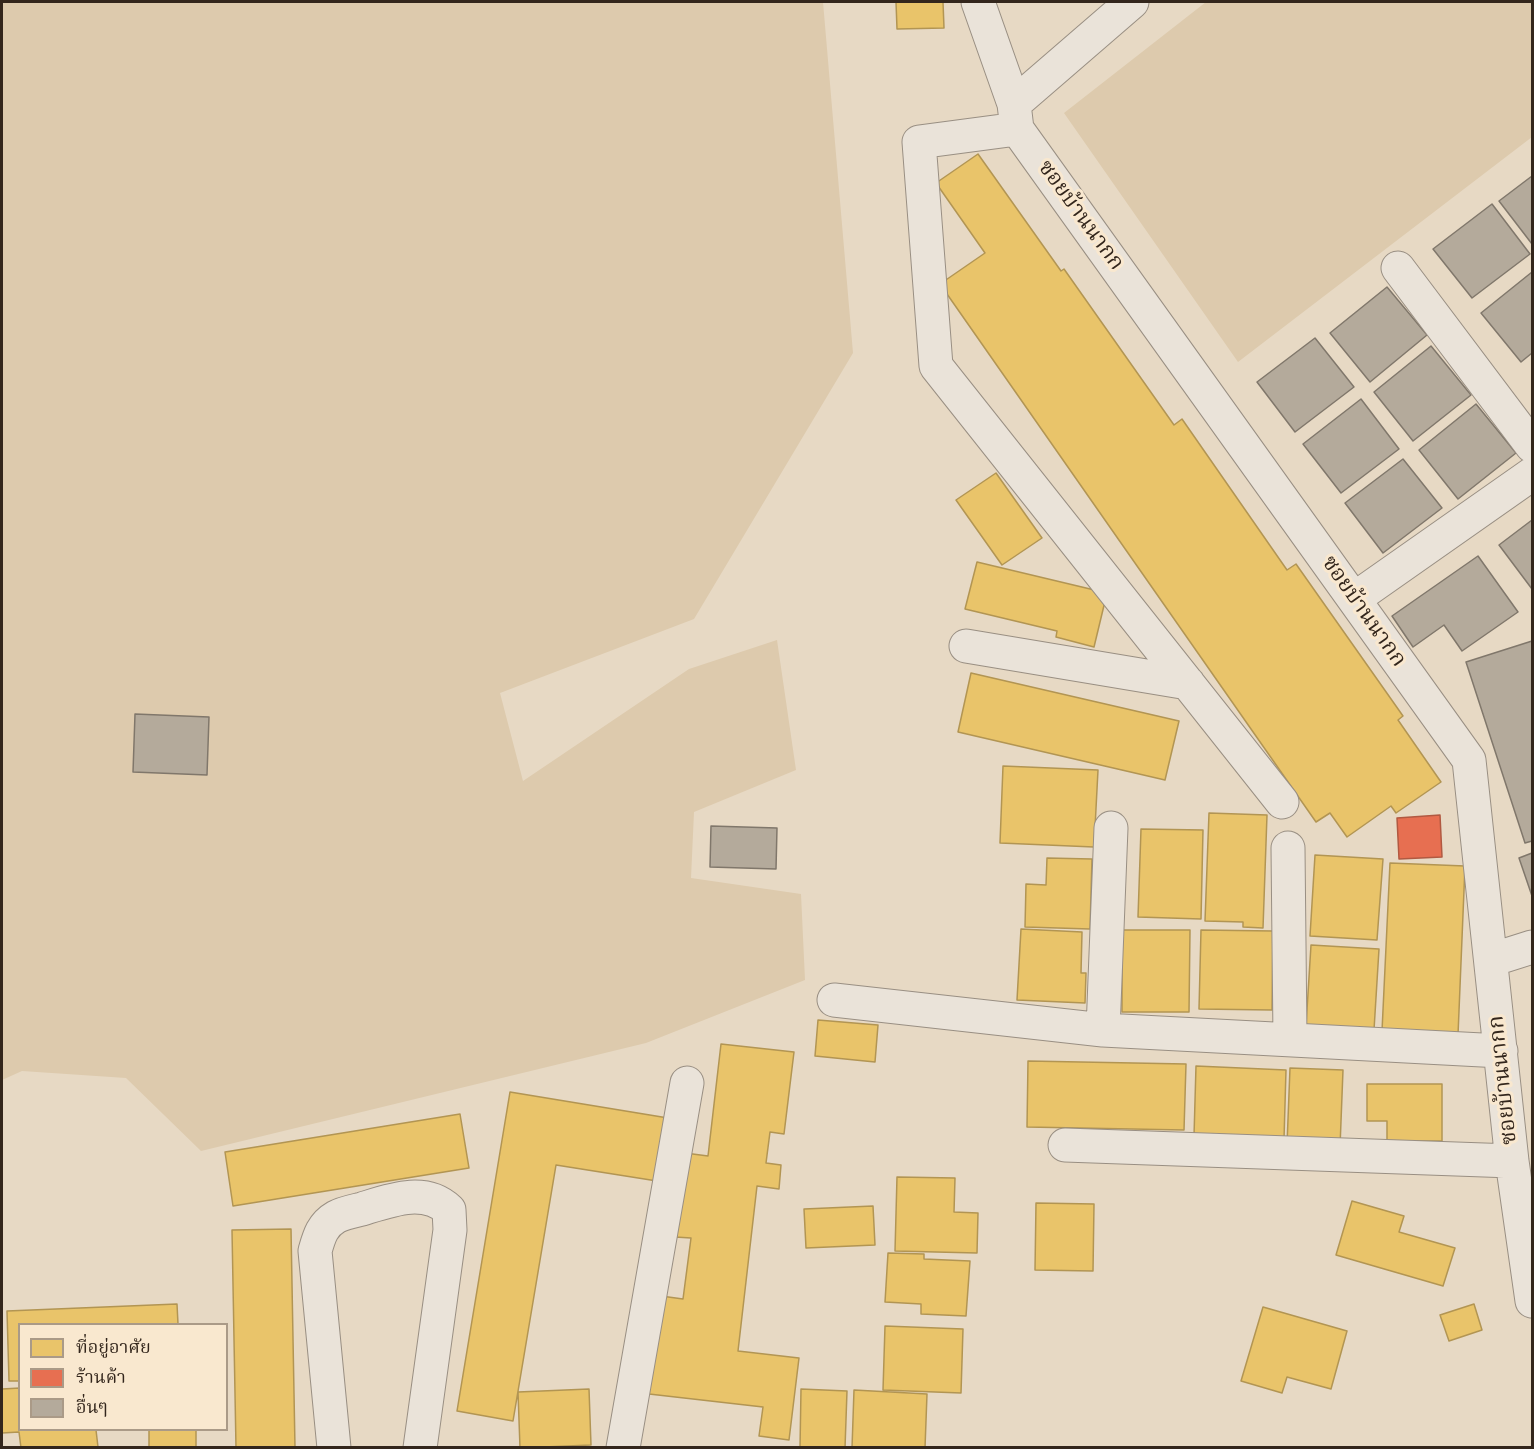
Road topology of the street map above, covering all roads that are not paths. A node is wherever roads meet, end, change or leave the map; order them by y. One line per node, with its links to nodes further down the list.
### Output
1 (978, 2): 3 (street, ซอยบ้านนากก)
2 (1132, 2): 3 (street)
3 (1015, 116): 7 (street, ซอยบ้านนากก); 9 (street)
4 (1398, 268): 5 (street)
5 (1533, 446)
6 (1533, 474): 7 (street)
7 (1354, 599): 14 (street, ซอยบ้านนากก)
8 (966, 646): 9 (street)
9 (1188, 683): 10 (street)
10 (1282, 802)
11 (1111, 828): 16 (street)
12 (1288, 848): 17 (street)
13 (1533, 947): 14 (street)
14 (1491, 960): 18 (street, ซอยบ้านนากก)
15 (834, 1000): 16 (street)
16 (1103, 1030): 17 (street)
17 (1290, 1039): 18 (street)
18 (1501, 1051): 21 (street, ซอยบ้านนากก)
19 (687, 1083): 25 (street)
20 (1065, 1145): 21 (street)
21 (1512, 1161): 22 (street, ซอยบ้านนากก)
22 (1533, 1301)
23 (334, 1448): 24 (street)
24 (420, 1448)
25 (623, 1448)

